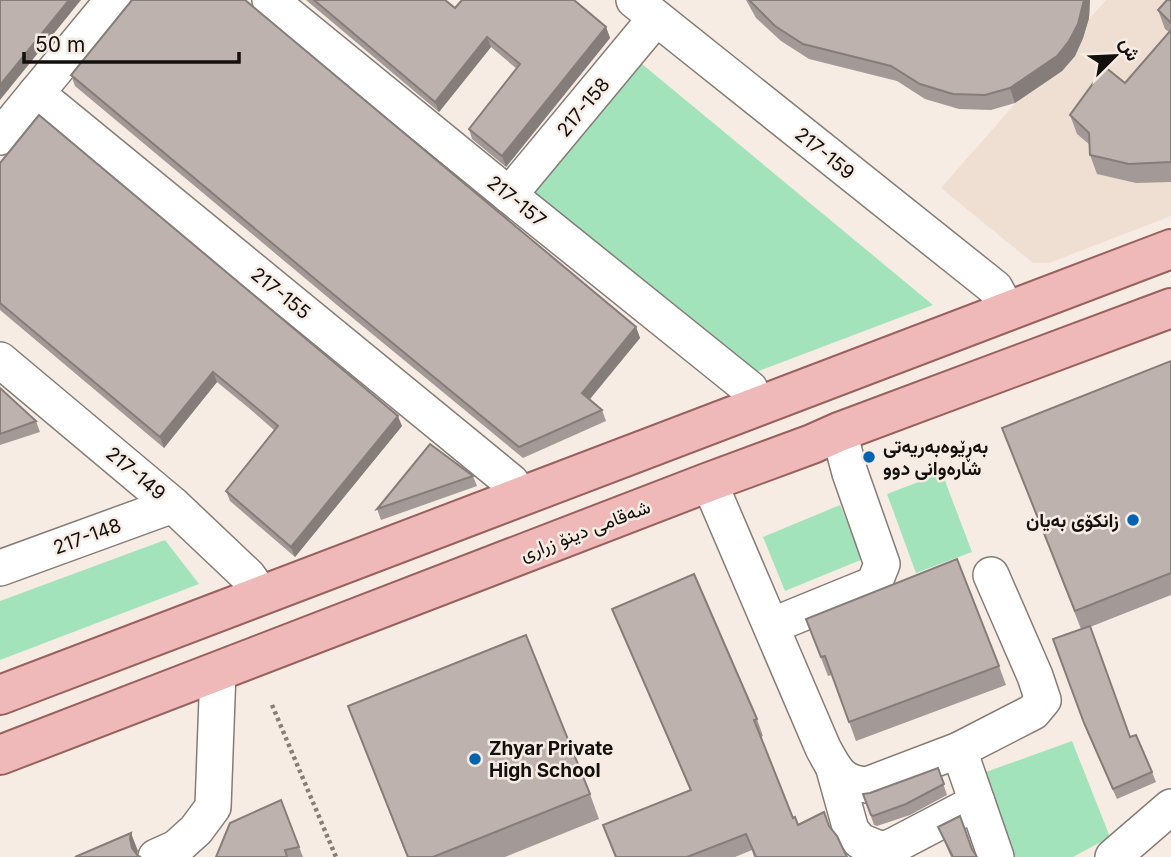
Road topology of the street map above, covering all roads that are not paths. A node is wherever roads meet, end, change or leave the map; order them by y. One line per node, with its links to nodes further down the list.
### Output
1 (113, 0): 4 (street)
2 (270, 0): 6 (street, 217-157)
3 (645, 9): 6 (street, 217-158); 9 (street, 217-159)
4 (36, 93): 5 (street); 14 (street, 217-155)
5 (0, 137)
6 (509, 195): 11 (street, 217-157)
7 (1171, 249): 9 (main road)
8 (1171, 308): 12 (main road, شەقامی دینۆ زراری)
9 (1008, 312): 11 (main road)
10 (0, 360): 15 (street, 217-149)
11 (758, 407): 14 (main road)
12 (839, 432): 13 (main road, شەقامی دینۆ زراری); 19 (street)
13 (709, 482): 19 (street); 20 (main road, شەقامی دینۆ زراری)
14 (521, 496): 18 (main road)
15 (173, 505): 16 (street, 217-148); 18 (street, 217-149)
16 (0, 568)
17 (992, 575): 22 (street)
18 (262, 596): 21 (main road)
19 (771, 625): 24 (street)
20 (218, 671): 23 (main road, شەقامی دینۆ زراری); 27 (street)
21 (0, 695)
22 (959, 750): 24 (street); 25 (street)
23 (0, 755)
24 (834, 769): 25 (street)
25 (977, 803): 28 (street)
26 (1171, 807): 29 (street)
27 (156, 857)
28 (996, 857)
29 (1113, 857)

